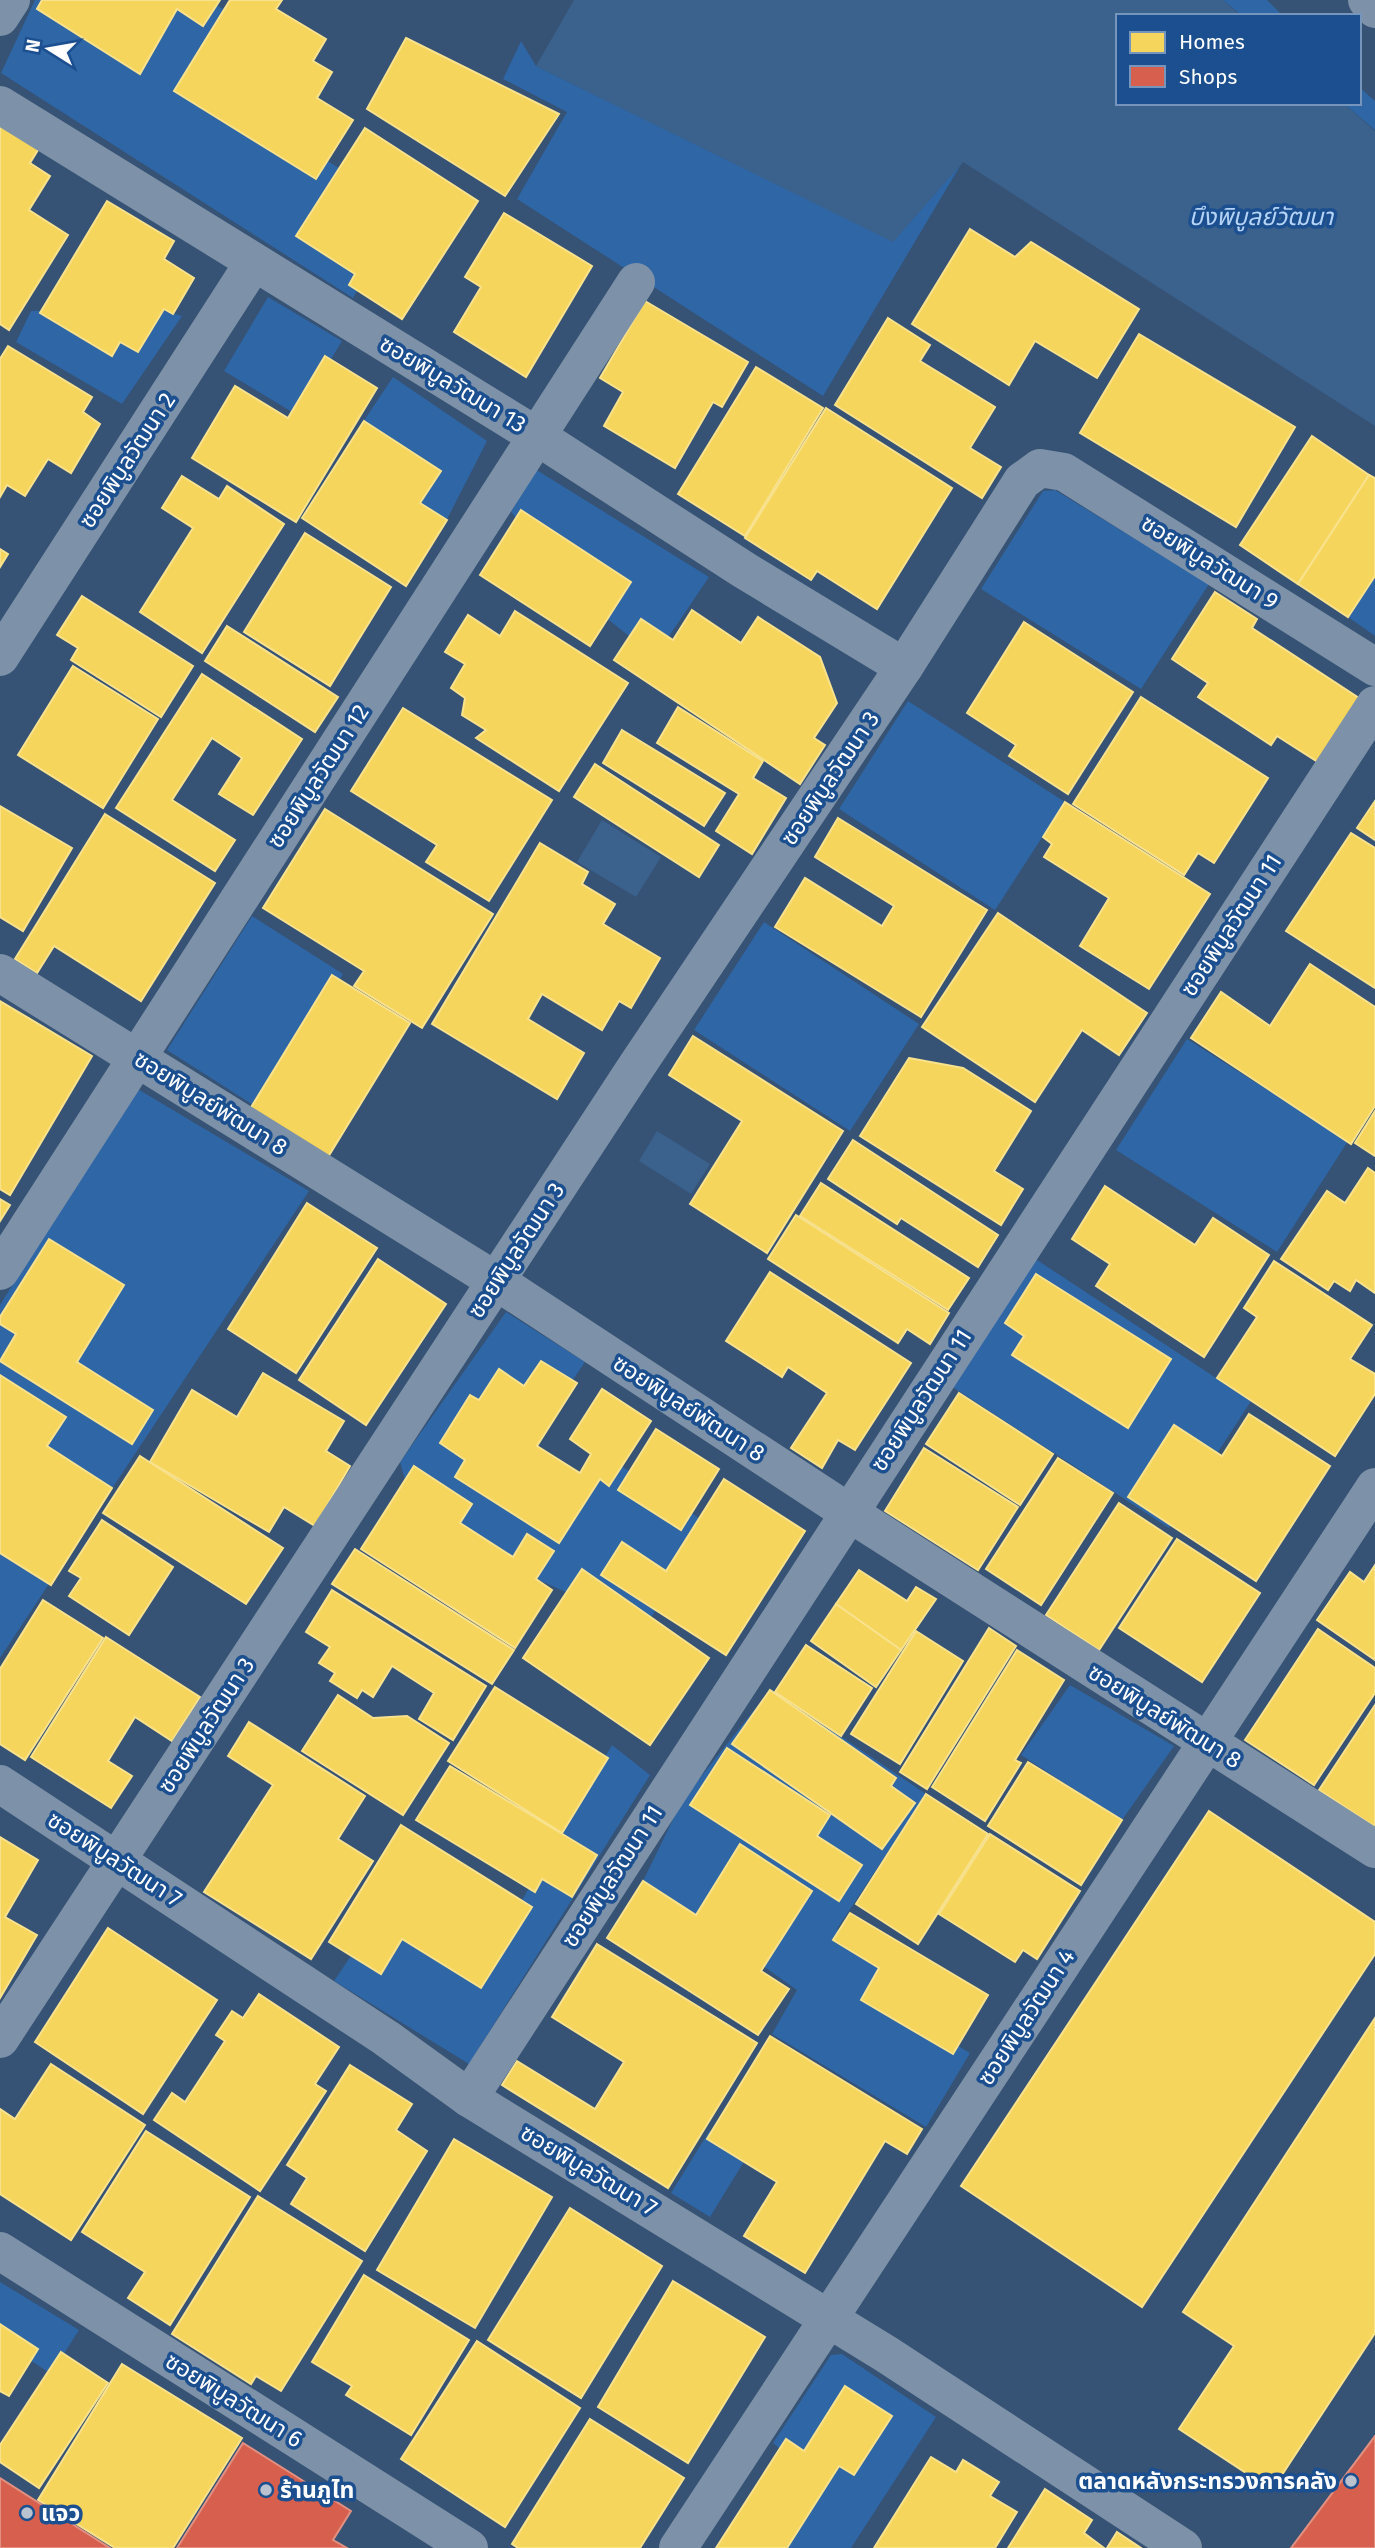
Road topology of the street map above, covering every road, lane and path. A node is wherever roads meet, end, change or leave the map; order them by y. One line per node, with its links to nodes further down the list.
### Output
1 (11, 0): 4 (street)
2 (1367, 0): 3 (street)
3 (1375, 9)
4 (0, 18)
5 (0, 105): 6 (street, ซอยพิบูลวัฒนา 13)
6 (254, 262): 8 (street, ซอยพิบูลวัฒนา 13); 10 (street, ซอยพิบูลวัฒนา 2)
7 (636, 282): 8 (street, ซอยพิบูลวัฒนา 12)
8 (536, 435): 11 (street, ซอยพิบูลวัฒนา 13); 15 (street, ซอยพิบูลวัฒนา 12)
9 (1040, 468): 11 (street, ซอยพิบูลวัฒนา 3); 12 (street, ซอยพิบูลวัฒนา 9)
10 (0, 657)
11 (904, 667): 17 (street, ซอยพิบูลวัฒนา 3)
12 (1375, 667)
13 (1375, 705): 19 (street, ซอยพิบูลวัฒนา 11)
14 (0, 973): 15 (street, ซอยพิบูลย์พัฒนา 8)
15 (138, 1057): 16 (street, ซอยพิบูลวัฒนา 12); 17 (street, ซอยพิบูลย์พัฒนา 8)
16 (0, 1271)
17 (496, 1281): 19 (street, ซอยพิบูลย์พัฒนา 8); 23 (street, ซอยพิบูลวัฒนา 3)
18 (1375, 1487): 20 (street, ซอยพิบูลวัฒนา 4)
19 (848, 1512): 20 (street, ซอยพิบูลย์พัฒนา 8); 25 (street, ซอยพิบูลวัฒนา 11)
20 (1206, 1743): 22 (street, ซอยพิบูลย์พัฒนา 8); 27 (street, ซอยพิบูลวัฒนา 4)
21 (0, 1784): 23 (street, ซอยพิบูลวัฒนา 7)
22 (1375, 1849)
23 (117, 1861): 24 (street, ซอยพิบูลวัฒนา 3); 25 (street, ซอยพิบูลวัฒนา 7)
24 (0, 2039)
25 (469, 2098): 27 (street, ซอยพิบูลวัฒนา 7)
26 (0, 2251): 28 (street, ซอยพิบูลวัฒนา 6)
27 (828, 2318): 29 (street, ซอยพิบูลวัฒนา 4); 30 (street, ซอยพิบูลวัฒนา 7)
28 (469, 2548)
29 (678, 2548)
30 (1183, 2548)

